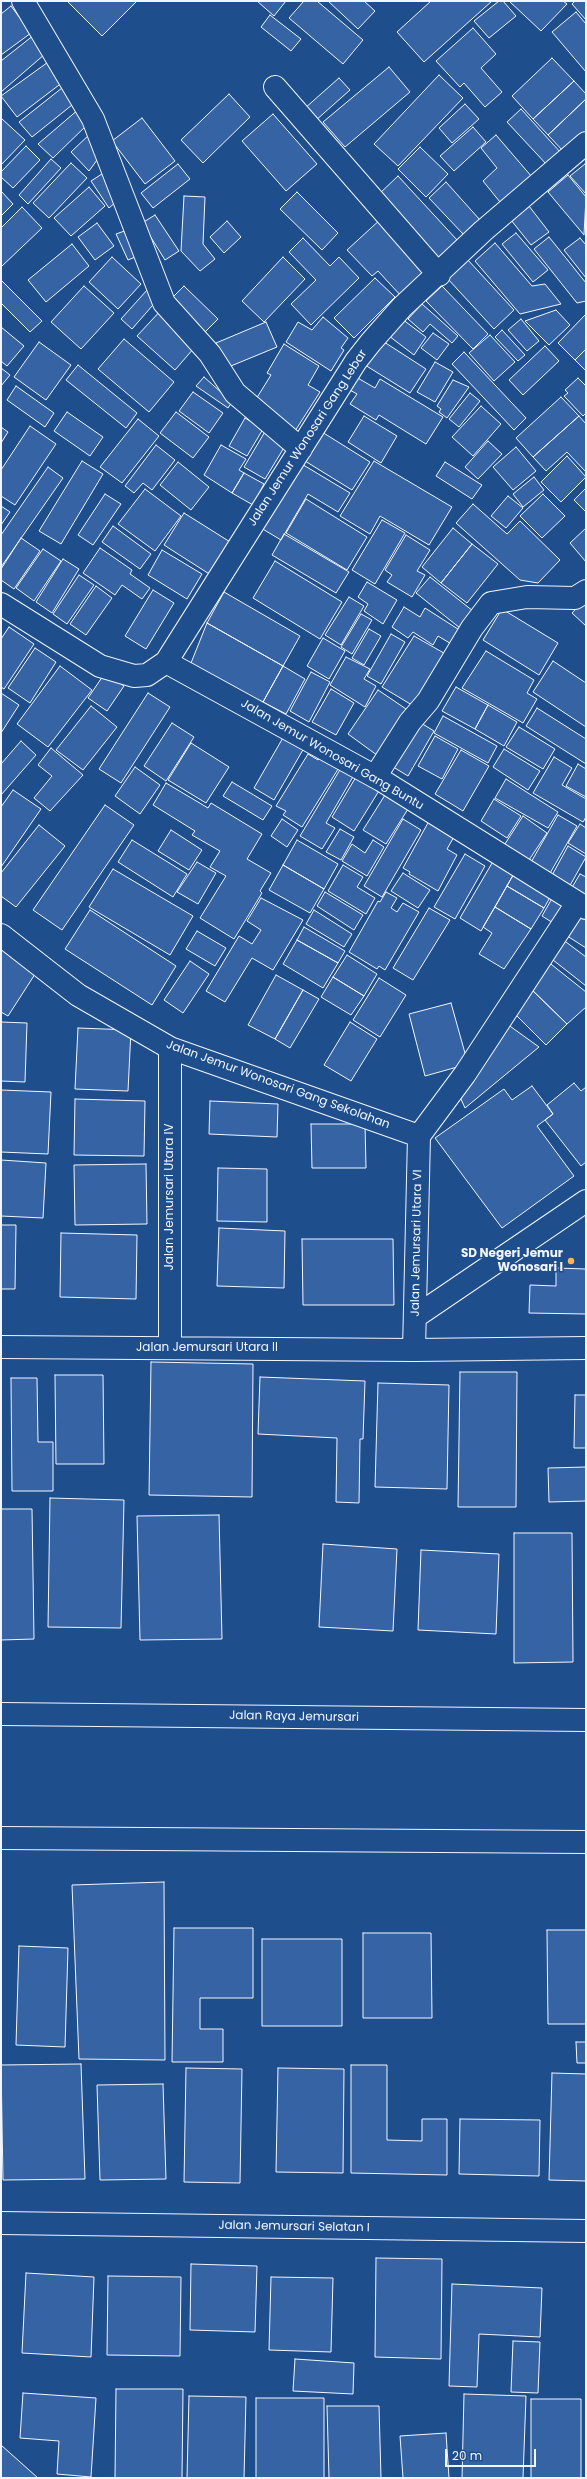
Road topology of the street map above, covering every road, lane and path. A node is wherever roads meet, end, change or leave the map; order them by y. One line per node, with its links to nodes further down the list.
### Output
1 (23, 1): 5 (street)
2 (275, 87): 4 (street)
3 (586, 143): 4 (street, Jalan Jemur Wonosari Gang Lebar)
4 (439, 275): 5 (street, Jalan Jemur Wonosari Gang Lebar)
5 (301, 449): 8 (street, Jalan Jemur Wonosari Gang Lebar)
6 (586, 590): 9 (street)
7 (1, 604): 8 (street, Jalan Jemur Wonosari Gang Lebar)
8 (166, 662): 9 (street, Jalan Jemur Wonosari Gang Buntu)
9 (376, 777): 10 (street, Jalan Jemur Wonosari Gang Buntu)
10 (582, 906): 13 (street, Jalan Jemur Wonosari Gang Buntu)
11 (1, 935): 12 (street, Jalan Jemur Wonosari Gang Sekolahan)
12 (170, 1048): 13 (street, Jalan Jemur Wonosari Gang Sekolahan); 16 (street, Jalan Jemursari Utara IV)
13 (420, 1136): 15 (street, Jalan Jemursari Utara VI)
14 (586, 1202): 15 (street)
15 (415, 1317): 19 (street, Jalan Jemursari Utara VI)
16 (170, 1347): 17 (street, Jalan Jemursari Utara II); 19 (street, Jalan Jemursari Utara II)
17 (1, 1348)
18 (586, 1348): 19 (street, Jalan Jemursari Utara II)
19 (414, 1350)
20 (1, 1714): 21 (street, Jalan Raya Jemursari)
21 (586, 1720)
22 (1, 1838): 23 (street)
23 (586, 1842)
24 (1, 2223): 25 (street, Jalan Jemursari Selatan I)
25 (586, 2231)

